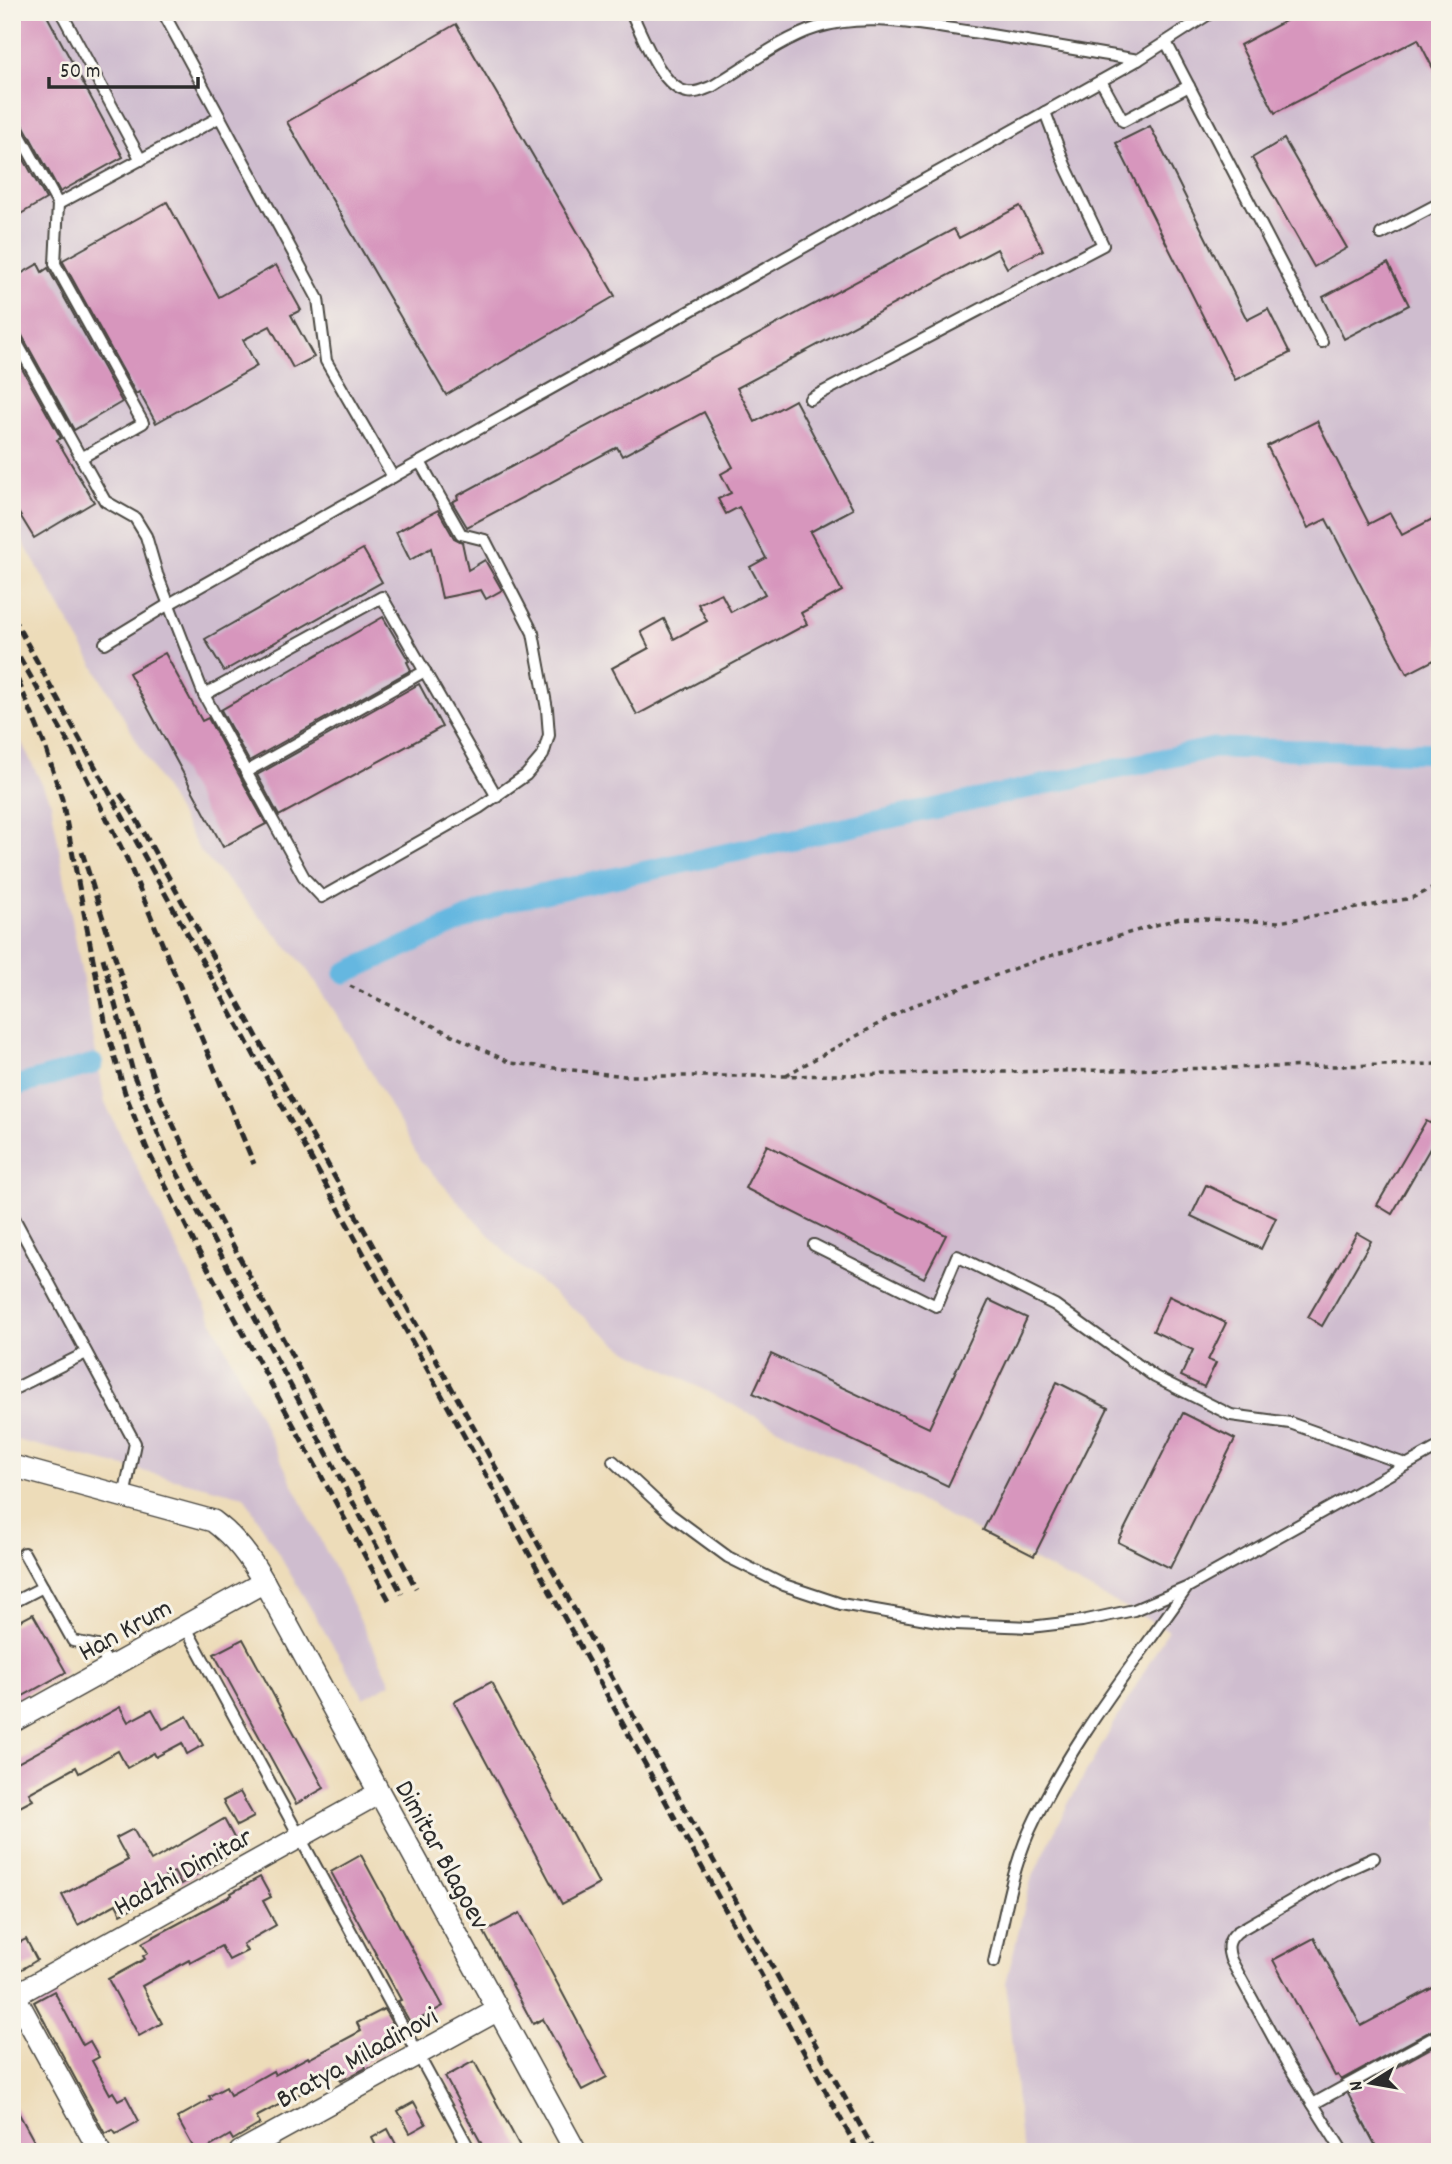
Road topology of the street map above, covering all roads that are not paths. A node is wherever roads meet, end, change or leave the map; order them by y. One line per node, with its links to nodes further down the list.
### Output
1 (61, 12): 12 (lane)
2 (163, 12): 10 (lane)
3 (631, 12): 6 (lane)
4 (1212, 12): 5 (lane)
5 (1166, 42): 6 (lane); 8 (lane)
6 (1138, 60): 7 (lane)
7 (1101, 81): 8 (lane); 9 (lane)
8 (1189, 86): 17 (lane)
9 (1045, 112): 18 (lane); 20 (lane)
10 (220, 117): 12 (lane); 21 (lane)
11 (12, 121): 14 (lane)
12 (141, 160): 14 (lane)
13 (1440, 203): 15 (lane)
14 (58, 204): 19 (lane)
15 (1381, 234)
16 (12, 334): 19 (lane)
17 (1322, 342)
18 (810, 399)
19 (81, 458): 22 (lane)
20 (420, 462): 21 (lane); 27 (lane)
21 (393, 477): 22 (lane)
22 (169, 604): 23 (lane); 25 (lane)
23 (105, 643)
24 (425, 671): 25 (lane); 26 (lane); 27 (lane)
25 (204, 695): 26 (lane)
26 (246, 772): 27 (lane)
27 (497, 797)
28 (12, 1213): 30 (lane)
29 (814, 1245): 34 (lane)
30 (86, 1353): 31 (lane); 36 (lane)
31 (12, 1390)
32 (1440, 1446): 34 (lane)
33 (613, 1461): 40 (lane)
34 (1405, 1464): 40 (lane)
35 (12, 1466): 36 (street, Dimitar Blagoev)
36 (124, 1497): 38 (street, Dimitar Blagoev)
37 (24, 1553): 39 (lane)
38 (264, 1582): 42 (street, Han Krum); 45 (street, Dimitar Blagoev)
39 (43, 1587): 41 (lane); 43 (lane)
40 (1186, 1588): 48 (lane)
41 (12, 1603)
42 (185, 1626): 43 (street, Han Krum); 46 (lane)
43 (110, 1668): 44 (street, Han Krum)
44 (12, 1722)
45 (379, 1793): 46 (street, Hadzhi Dimitar); 50 (street, Dimitar Blagoev)
46 (299, 1838): 49 (street, Hadzhi Dimitar); 52 (lane)
47 (1374, 1858): 53 (lane)
48 (994, 1962)
49 (13, 1994): 54 (street)
50 (498, 2010): 52 (street, Bratya Miladinovi); 57 (street, Dimitar Blagoev)
51 (1440, 2034): 53 (lane)
52 (418, 2054): 55 (street, Bratya Miladinovi); 56 (lane)
53 (1313, 2104): 58 (lane)
54 (100, 2152)
55 (240, 2152)
56 (471, 2152)
57 (576, 2152)
58 (1343, 2152)

